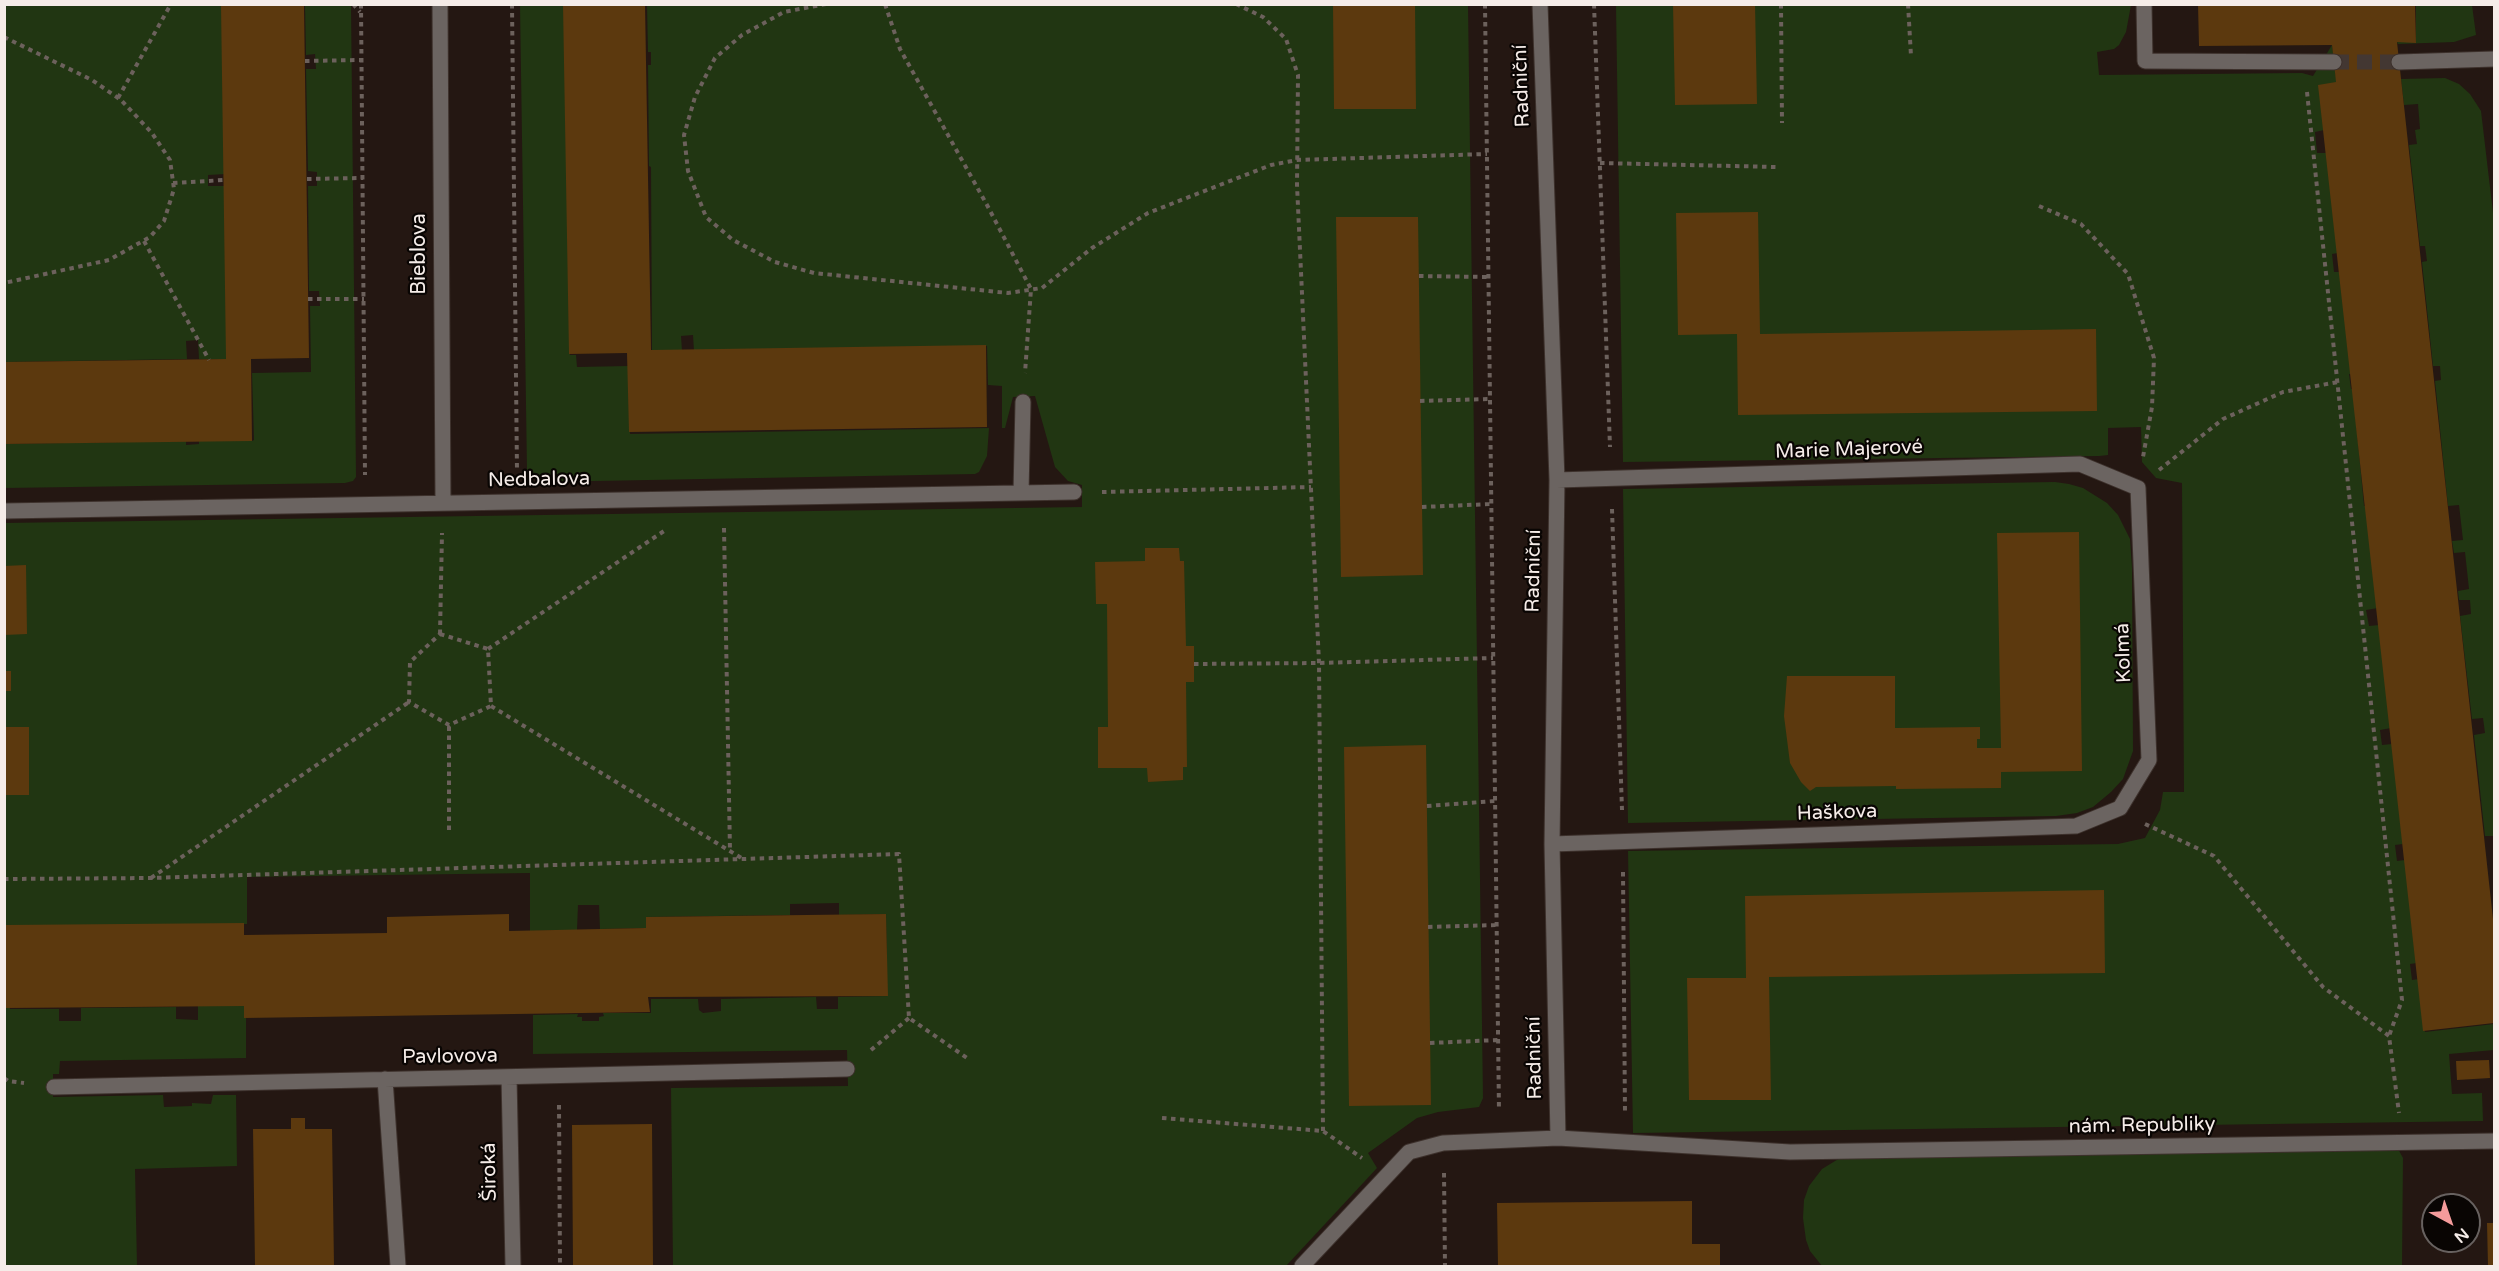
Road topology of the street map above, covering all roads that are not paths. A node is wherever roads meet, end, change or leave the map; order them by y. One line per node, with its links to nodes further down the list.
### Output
1 (440, 4): 12 (street, Bieblova)
2 (1540, 4): 8 (street, Radniční)
3 (2144, 4): 5 (street)
4 (2494, 59): 6 (street)
5 (2334, 62)
6 (2399, 62)
7 (1023, 402): 11 (street)
8 (1557, 480): 9 (street, Marie Majerové); 15 (street, Radniční)
9 (2138, 488): 14 (street, Kolmá)
10 (1074, 492): 11 (street, Nedbalova)
11 (1021, 493): 12 (street, Nedbalova)
12 (442, 502): 13 (street, Nedbalova)
13 (4, 512)
14 (2120, 808): 15 (street, Haškova)
15 (1552, 844): 20 (street, Radniční)
16 (847, 1069): 17 (street, Pavlovova)
17 (509, 1077): 18 (street, Pavlovova); 23 (street, Široká)
18 (385, 1079): 19 (street, Pavlovova); 22 (street)
19 (54, 1087)
20 (1558, 1138): 21 (street, nám. Republiky); 24 (street, nám. Republiky)
21 (2494, 1142)
22 (398, 1266)
23 (513, 1266)
24 (1302, 1266)

